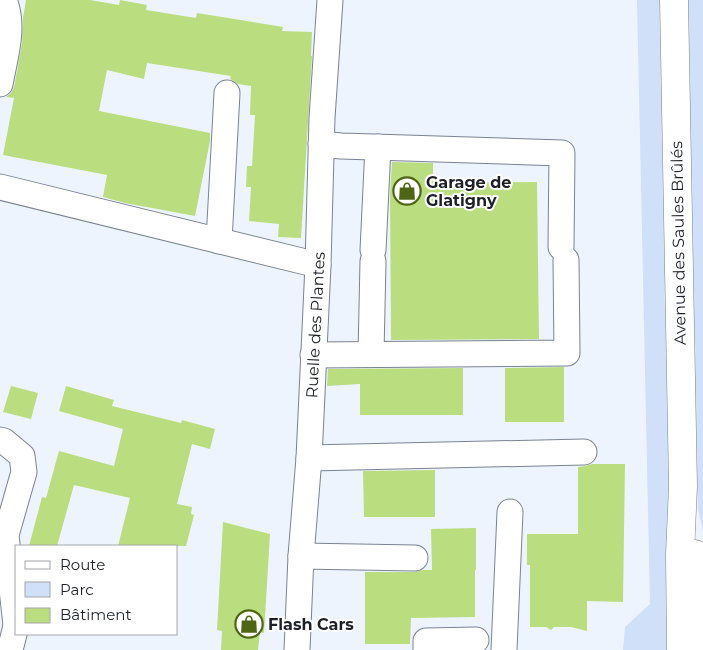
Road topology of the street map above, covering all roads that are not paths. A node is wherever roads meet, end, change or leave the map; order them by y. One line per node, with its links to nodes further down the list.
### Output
1 (4, 0): 4 (street)
2 (330, 0): 6 (street, Ruelle des Plantes)
3 (674, 0): 16 (main road, Avenue des Saules Brûlés)
4 (0, 84)
5 (227, 93): 9 (street)
6 (321, 144): 7 (street); 10 (street, Ruelle des Plantes)
7 (378, 147): 11 (street); 11 (street)
8 (0, 187): 9 (street)
9 (219, 241): 10 (street)
10 (318, 265): 12 (street, Ruelle des Plantes)
11 (371, 354): 12 (street)
12 (313, 355): 15 (street, Ruelle des Plantes)
13 (0, 440): 20 (street)
14 (584, 452): 15 (street)
15 (309, 458): 18 (street, Ruelle des Plantes)
16 (682, 486): 23 (main road, Avenue des Saules Brûlés); 28 (main road, Avenue des Saules Brûlés)
17 (510, 512): 27 (street)
18 (301, 556): 19 (street); 25 (street, Ruelle des Plantes)
19 (415, 558)
20 (15, 617)
21 (15, 630): 24 (street)
22 (476, 640): 26 (street)
23 (703, 641)
24 (10, 650)
25 (297, 650)
26 (426, 650)
27 (504, 650)
28 (681, 650)

